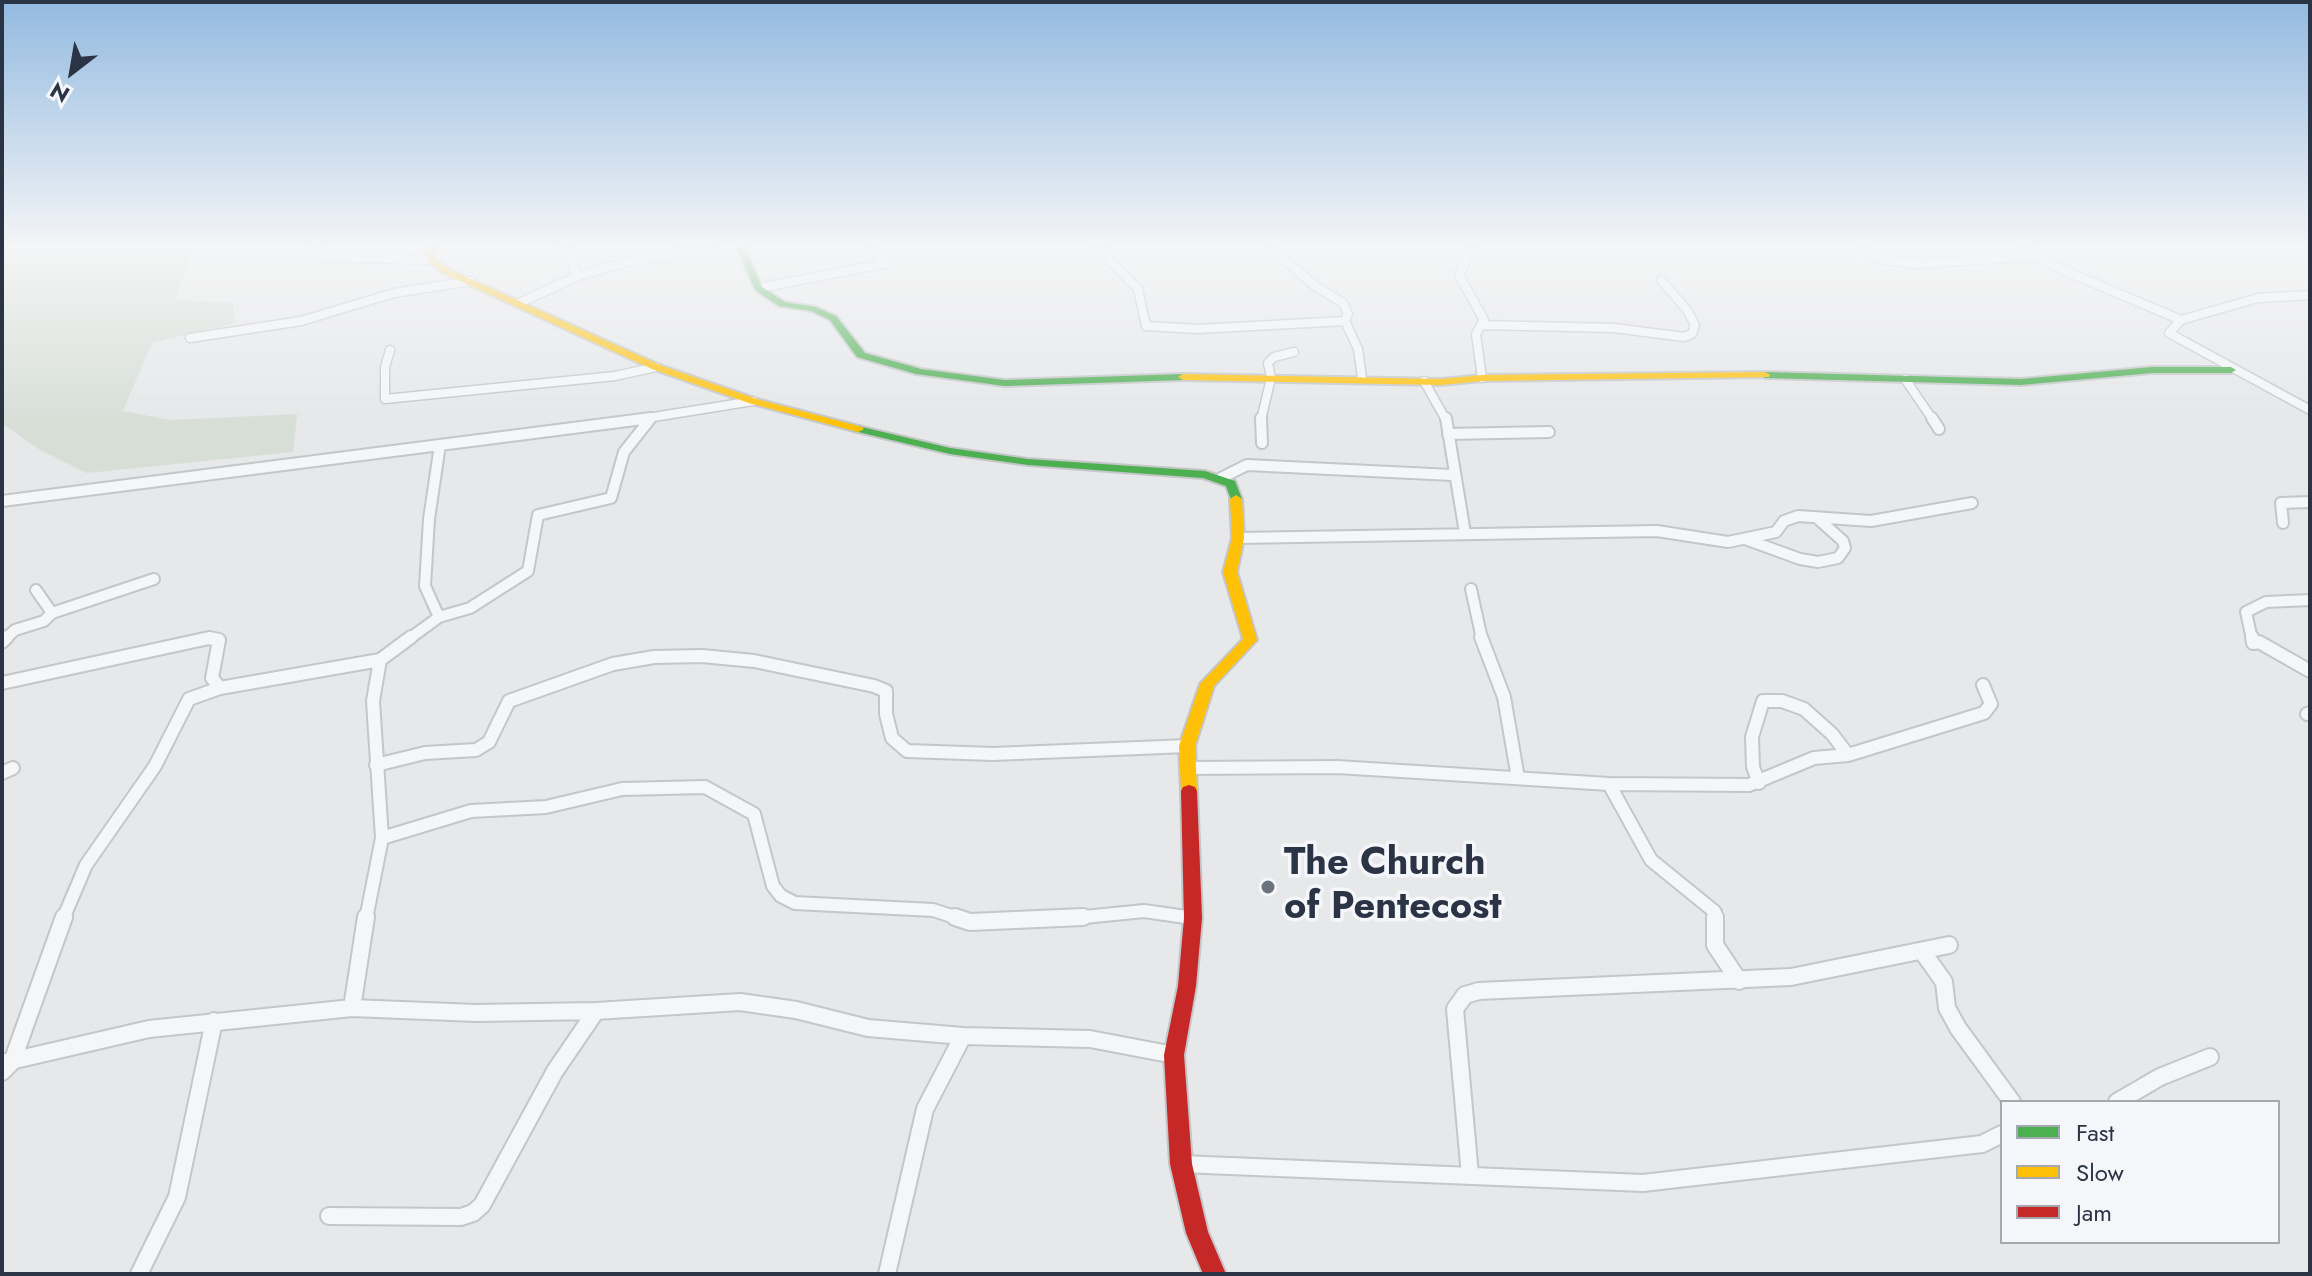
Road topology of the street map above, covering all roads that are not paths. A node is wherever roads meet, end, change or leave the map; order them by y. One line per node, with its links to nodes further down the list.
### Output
1 (346, 308): 13 (street)
2 (529, 308): 16 (street)
3 (804, 308): 18 (street)
4 (1142, 308): 11 (street)
5 (1345, 308): 11 (street)
6 (1477, 308): 12 (street)
7 (1685, 308): 12 (street)
8 (2153, 308): 10 (street)
9 (2225, 308): 10 (street)
10 (2181, 320): 17 (street)
11 (1345, 321): 19 (street)
12 (1482, 325): 20 (street)
13 (190, 338)
14 (390, 350): 16 (street)
15 (1294, 352): 18 (street)
16 (656, 367): 23 (street)
17 (2231, 370): 21 (street); 24 (street)
18 (1271, 378): 19 (street); 29 (street)
19 (1362, 378): 22 (street)
20 (1482, 378): 21 (street); 22 (street)
21 (1905, 379): 26 (street)
22 (1424, 381): 28 (street)
23 (753, 401): 25 (street); 32 (street)
24 (2310, 410)
25 (651, 418): 30 (street); 46 (street)
26 (1939, 429)
27 (1549, 432): 28 (street)
28 (1448, 434): 31 (street)
29 (1262, 443)
30 (440, 445): 33 (street); 46 (street)
31 (1452, 475): 32 (street); 38 (street)
32 (1221, 478): 39 (street)
33 (2, 501)
34 (2310, 502): 37 (street)
35 (1972, 503): 36 (street)
36 (1812, 515): 40 (street); 40 (street)
37 (2283, 523)
38 (1465, 533): 39 (street); 40 (street)
39 (1238, 538): 53 (street)
40 (1745, 539)
41 (154, 579): 45 (street)
42 (1471, 589): 57 (street)
43 (36, 590): 45 (street)
44 (2310, 600): 49 (street)
45 (52, 613): 47 (street)
46 (439, 617): 48 (street)
47 (2, 642)
48 (380, 660): 52 (street); 55 (street)
49 (2310, 671)
50 (2, 683): 52 (street)
51 (1983, 685): 54 (street)
52 (220, 688): 71 (street)
53 (1187, 746): 55 (street); 56 (street)
54 (1848, 755): 58 (street); 58 (street)
55 (376, 765): 60 (street)
56 (1188, 768): 57 (street); 61 (street)
57 (1518, 778): 59 (street)
58 (1759, 783): 59 (street)
59 (1609, 784): 64 (street)
60 (382, 838): 61 (street); 65 (street)
61 (1193, 918): 69 (street)
62 (1949, 945): 63 (street)
63 (1922, 951): 64 (street); 72 (street)
64 (1739, 981): 76 (street)
65 (352, 1008): 66 (street); 67 (street)
66 (596, 1011): 68 (street); 77 (street)
67 (214, 1021): 71 (street); 78 (street)
68 (963, 1036): 69 (street); 79 (street)
69 (1174, 1055): 75 (street)
70 (2210, 1057): 73 (street)
71 (5, 1066)
72 (2011, 1100)
73 (2120, 1100)
74 (2000, 1135): 76 (street)
75 (1181, 1164): 76 (street); 80 (street)
76 (1470, 1175)
77 (329, 1216)
78 (139, 1274)
79 (887, 1274)
80 (1215, 1274)

